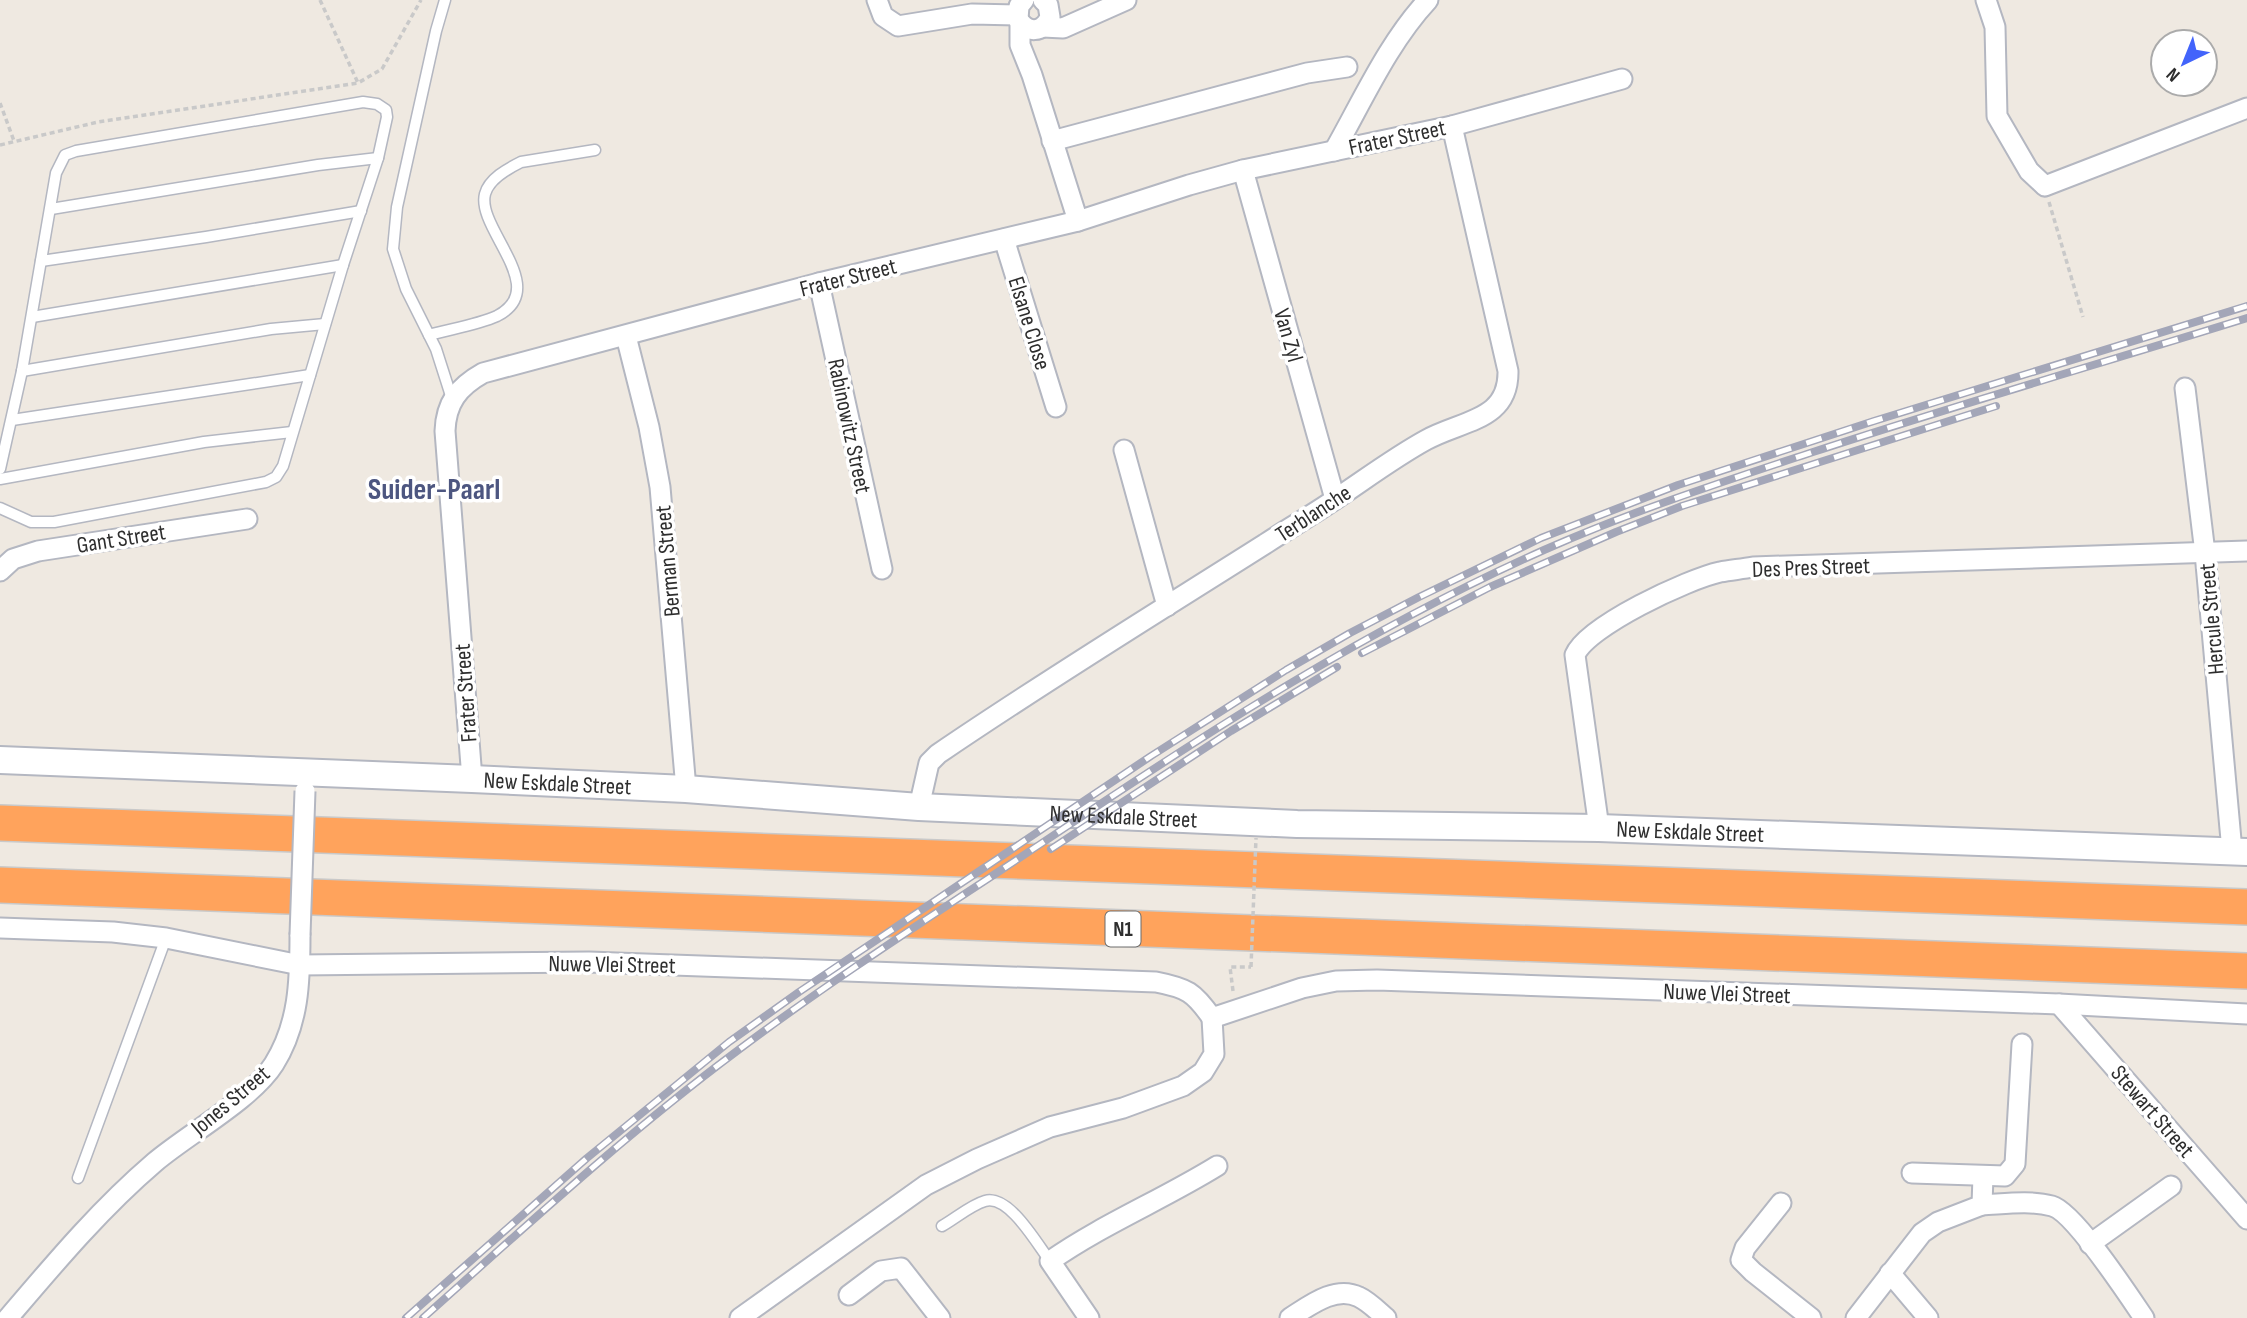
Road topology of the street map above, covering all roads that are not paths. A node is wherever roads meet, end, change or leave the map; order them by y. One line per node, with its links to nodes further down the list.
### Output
1 (445, 0): 25 (lane)
2 (877, 0): 6 (street)
3 (1126, 0): 6 (street)
4 (1428, 0): 13 (street)
5 (1986, 0): 9 (street)
6 (1030, 12): 11 (street)
7 (1347, 67): 11 (street)
8 (1622, 79): 10 (street, Frater Street)
9 (2247, 108)
10 (1452, 126): 13 (street, Frater Street); 37 (street, Terblanche)
11 (1052, 141): 18 (street)
12 (595, 150): 25 (lane)
13 (1335, 151): 15 (street, Frater Street)
14 (378, 158): 16 (lane); 16 (lane); 17 (lane)
15 (1243, 170): 18 (street, Frater Street); 37 (street, Van Zyl)
16 (51, 209): 20 (lane)
17 (361, 211): 20 (lane); 21 (lane)
18 (1078, 221): 19 (street, Frater Street)
19 (1004, 239): 22 (street, Frater Street); 31 (street, Elsane Close)
20 (41, 261): 23 (lane)
21 (343, 265): 23 (lane); 24 (lane)
22 (819, 283): 26 (street, Frater Street); 42 (street, Rabinowitz Street)
23 (32, 317): 27 (lane)
24 (325, 324): 27 (lane); 28 (lane)
25 (429, 335): 30 (lane)
26 (626, 336): 30 (street, Frater Street); 48 (street, Berman Street)
27 (22, 371): 32 (lane)
28 (310, 375): 32 (lane); 33 (lane)
29 (2185, 388): 41 (street, Hercule Street)
30 (452, 399): 46 (street, Frater Street)
31 (1056, 407)
32 (12, 420): 35 (lane)
33 (292, 432): 36 (lane); 38 (lane)
34 (1124, 450): 44 (street)
35 (0, 469)
36 (0, 479)
37 (1335, 499): 44 (street, Terblanche)
38 (0, 508)
39 (247, 519): 43 (street, Gant Street)
40 (2247, 551): 41 (street, Des Pres Street)
41 (2204, 554): 51 (street, Des Pres Street); 52 (street, Hercule Street)
42 (882, 569)
43 (0, 571)
44 (1167, 606): 49 (street, Terblanche)
45 (0, 760): 47 (street, New Eskdale Street)
46 (472, 779): 47 (street, New Eskdale Street); 48 (street, New Eskdale Street)
47 (305, 781): 58 (street, Jones Street, bridge)
48 (686, 789): 49 (street, New Eskdale Street)
49 (919, 807): 51 (street, New Eskdale Street)
50 (0, 823): 54 (highway)
51 (1599, 828): 52 (street, New Eskdale Street)
52 (2239, 851)
53 (0, 886): 57 (highway, N1)
54 (2247, 907)
55 (0, 928): 56 (street, Nuwe Vlei Street)
56 (166, 938): 58 (street, Nuwe Vlei Street); 68 (lane)
57 (1723, 952): 59 (highway, N1); 60 (highway)
58 (300, 965): 63 (street, Nuwe Vlei Street); 78 (street, Jones Street)
59 (2247, 971)
60 (2247, 992)
61 (2059, 1004): 62 (street, Nuwe Vlei Street); 63 (street, Nuwe Vlei Street); 72 (street, Stewart Street)
62 (2247, 1014)
63 (1212, 1018): 79 (street)
64 (2022, 1044): 67 (street)
65 (1217, 1166): 75 (street)
66 (1912, 1173): 67 (street)
67 (1983, 1176): 71 (street)
68 (78, 1178)
69 (2171, 1186): 74 (street)
70 (1782, 1203): 84 (street)
71 (1982, 1205): 74 (street); 76 (street)
72 (2247, 1219)
73 (943, 1226): 75 (lane)
74 (2090, 1244): 87 (street)
75 (1050, 1261): 81 (street)
76 (1890, 1273): 85 (street); 86 (street)
77 (849, 1294): 80 (street)
78 (8, 1318)
79 (740, 1318)
80 (940, 1318)
81 (1089, 1318)
82 (1290, 1318): 83 (street)
83 (1386, 1318)
84 (1811, 1318)
85 (1856, 1318)
86 (1928, 1318)
87 (2144, 1318)

